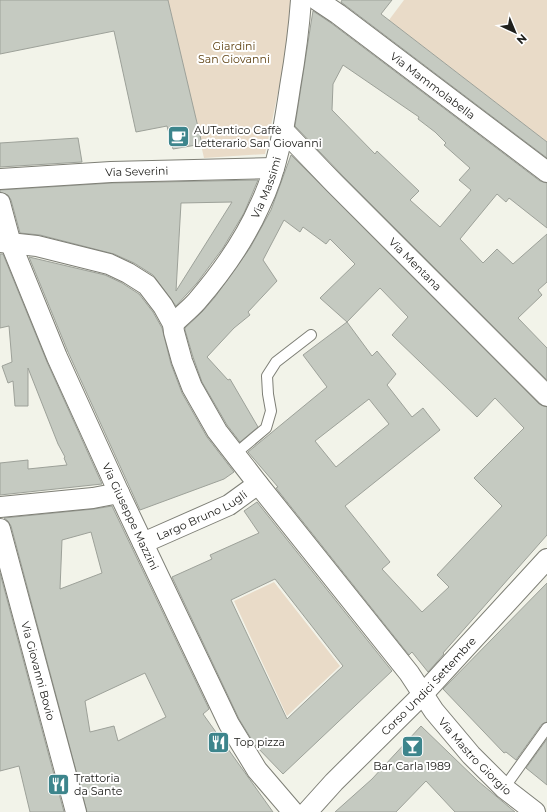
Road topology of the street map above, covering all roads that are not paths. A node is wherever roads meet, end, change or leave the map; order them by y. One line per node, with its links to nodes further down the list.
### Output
1 (301, 0): 3 (street, Via Massimi)
2 (317, 0): 5 (street, Via Mammolabella)
3 (284, 131): 4 (street, Via Massimi); 11 (street, Via Mentana)
4 (274, 168): 6 (street, Via Severini); 9 (street, Via Massimi)
5 (547, 172)
6 (0, 179)
7 (0, 203): 8 (street, Via Giuseppe Mazzini)
8 (5, 243): 9 (street, Via Mastro Giorgio); 14 (street, Via Giuseppe Mazzini)
9 (173, 324): 12 (street, Via Mastro Giorgio)
10 (311, 335): 12 (lane)
11 (547, 396)
12 (235, 454): 13 (street, Via Mastro Giorgio)
13 (258, 484): 17 (street, Largo Bruno Lugli); 19 (street, Via Mastro Giorgio)
14 (118, 493): 15 (street); 17 (street, Via Giuseppe Mazzini)
15 (0, 507)
16 (0, 529): 23 (street, Via Giovanni Bovio)
17 (143, 543): 24 (street, Via Giuseppe Mazzini)
18 (547, 559): 19 (street, Corso Undici Settembre)
19 (423, 694): 21 (street, Via Mastro Giorgio); 25 (street, Corso Undici Settembre)
20 (547, 728): 21 (lane)
21 (504, 788): 22 (street, Via Mastro Giorgio)
22 (525, 809)
23 (76, 812)
24 (293, 812)
25 (308, 812)

